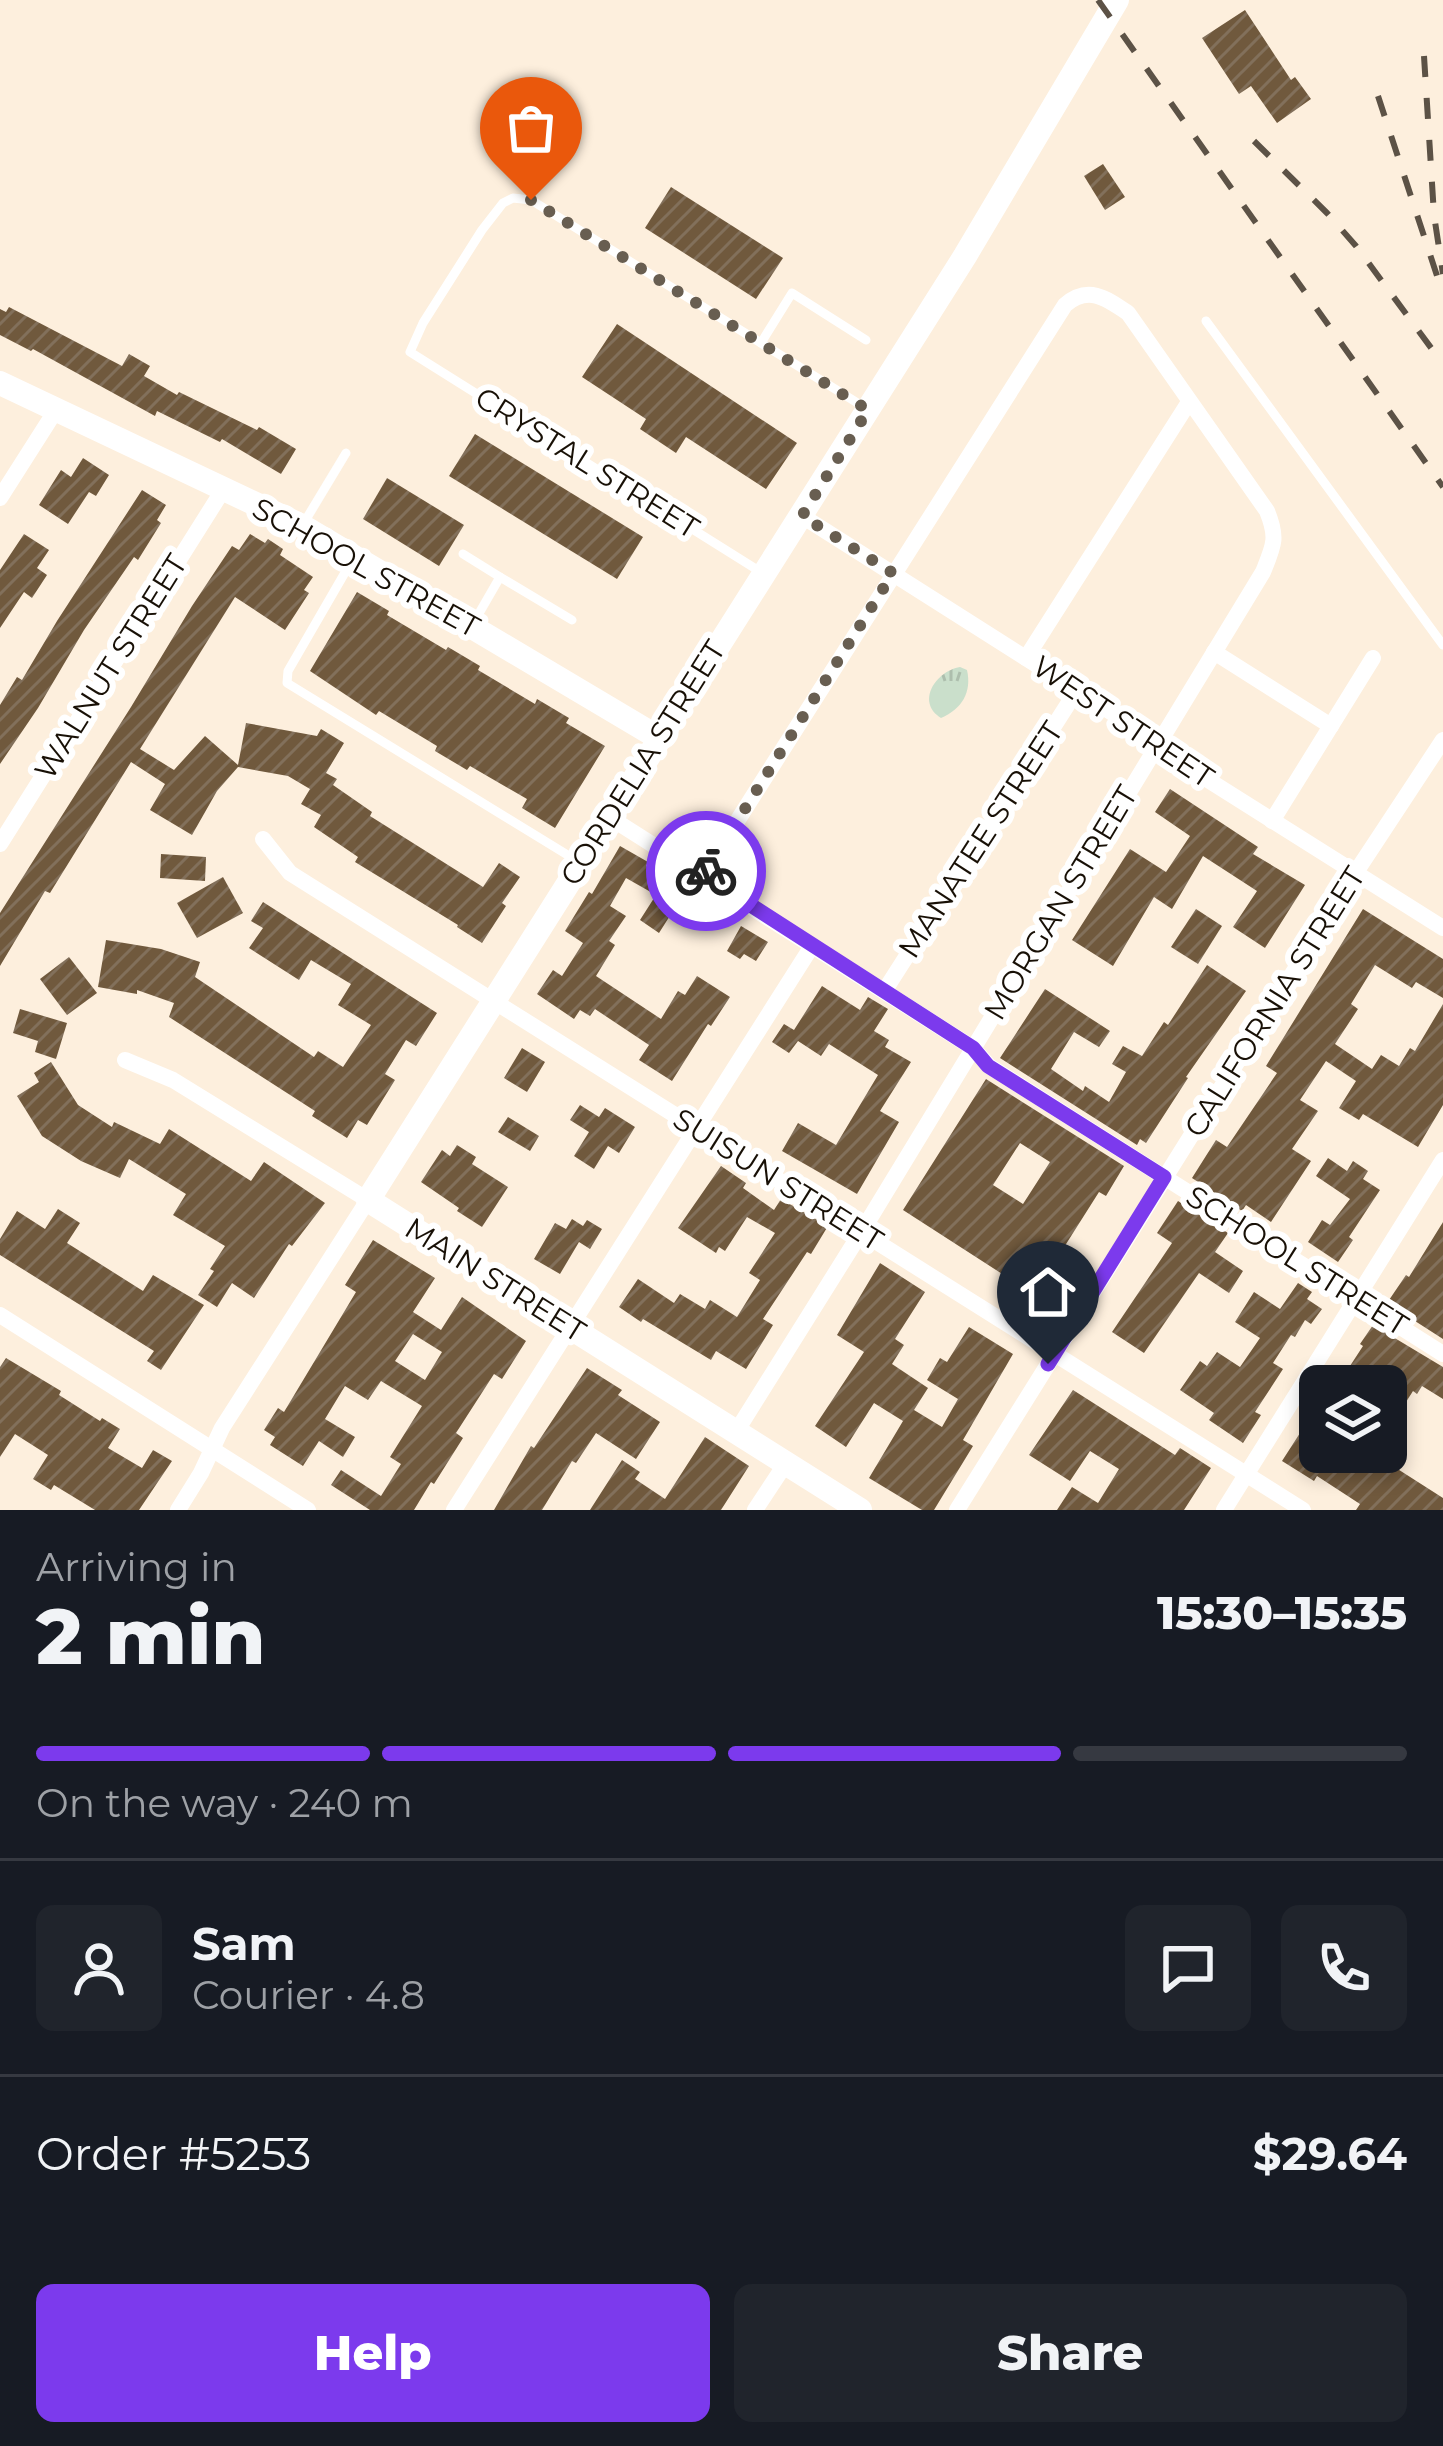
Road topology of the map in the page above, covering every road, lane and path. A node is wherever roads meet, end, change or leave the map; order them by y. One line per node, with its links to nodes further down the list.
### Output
1 (1112, 7): 8 (main road, CORDELIA STREET)
2 (1206, 321): 21 (lane)
3 (866, 340): 4 (lane)
4 (760, 344): 8 (lane); 17 (lane, CRYSTAL STREET)
5 (0, 383): 7 (main road, SCHOOL STREET)
6 (1189, 402): 16 (street); 22 (street, MORGAN STREET); 23 (street)
7 (56, 410): 10 (main road, SCHOOL STREET); 11 (street)
8 (868, 410): 12 (main road, CORDELIA STREET)
9 (346, 453): 13 (lane)
10 (223, 490): 13 (main road, SCHOOL STREET); 33 (street, WALNUT STREET)
11 (0, 498)
12 (802, 516): 16 (street, WEST STREET); 17 (main road, CORDELIA STREET)
13 (302, 526): 15 (main road, SCHOOL STREET)
14 (463, 554): 18 (lane)
15 (354, 557): 20 (main road, SCHOOL STREET); 34 (lane)
16 (893, 573): 23 (street, WEST STREET); 36 (street)
17 (764, 574): 27 (main road, CORDELIA STREET)
18 (500, 577): 19 (lane); 20 (lane)
19 (572, 620)
20 (471, 627): 27 (main road, SCHOOL STREET)
21 (1443, 645)
22 (1214, 652): 26 (street); 29 (street, MORGAN STREET)
23 (1026, 658): 25 (street, WEST STREET)
24 (1373, 658): 26 (street)
25 (1077, 690): 29 (street, WEST STREET); 39 (street, MANATEE STREET)
26 (1331, 726): 31 (street)
27 (659, 738): 30 (main road, CORDELIA STREET)
28 (1443, 740): 35 (street, CALIFORNIA STREET)
29 (1158, 742): 31 (street, WEST STREET); 41 (street, MORGAN STREET)
30 (609, 817): 34 (main road, CORDELIA STREET); 36 (street, SCHOOL STREET)
31 (1272, 821): 35 (street, WEST STREET)
32 (263, 839): 40 (street, SUISUN STREET)
33 (0, 844)
34 (580, 863): 40 (main road, CORDELIA STREET)
35 (1356, 872): 37 (street, WEST STREET); 45 (street, CALIFORNIA STREET)
36 (704, 875): 38 (street, SCHOOL STREET)
37 (1443, 928)
38 (812, 946): 39 (street, SCHOOL STREET); 43 (street)
39 (885, 991): 41 (street, SCHOOL STREET)
40 (494, 1000): 43 (street, SUISUN STREET); 46 (main road, CORDELIA STREET)
41 (973, 1048): 45 (street, SCHOOL STREET); 47 (street, MORGAN STREET)
42 (125, 1060): 46 (street, MAIN STREET)
43 (695, 1127): 47 (street, SUISUN STREET); 50 (street)
44 (1443, 1160): 48 (street)
45 (1164, 1177): 48 (street, SCHOOL STREET); 51 (street, CALIFORNIA STREET)
46 (368, 1199): 50 (main road, MAIN STREET); 54 (street, CORDELIA STREET)
47 (861, 1232): 51 (street, SUISUN STREET); 53 (street, MORGAN STREET)
48 (1356, 1299): 52 (street, SCHOOL STREET); 56 (street)
49 (0, 1315): 54 (street)
50 (569, 1327): 53 (main road, MAIN STREET); 59 (street)
51 (1055, 1352): 56 (street, SUISUN STREET); 62 (street, CALIFORNIA STREET)
52 (1443, 1354)
53 (736, 1432): 55 (main road, MAIN STREET)
54 (213, 1449): 57 (street, CORDELIA STREET); 58 (street)
55 (786, 1463): 60 (street); 61 (main road, MAIN STREET)
56 (1247, 1474): 63 (street); 64 (street, SUISUN STREET)
57 (178, 1510)
58 (308, 1510)
59 (454, 1510)
60 (755, 1510)
61 (860, 1510)
62 (957, 1510)
63 (1224, 1510)
64 (1303, 1510)

